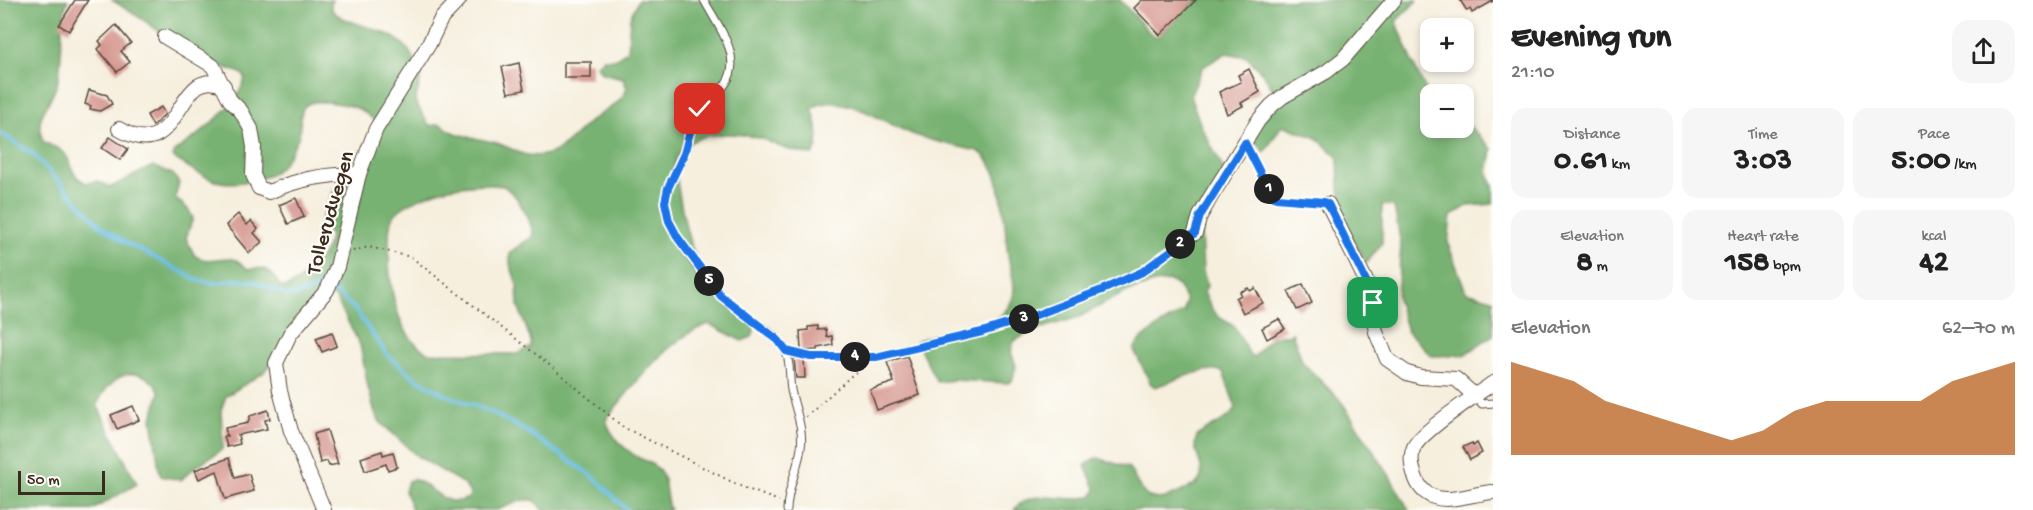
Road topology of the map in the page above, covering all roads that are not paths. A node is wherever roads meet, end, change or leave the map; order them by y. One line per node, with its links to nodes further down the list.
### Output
1 (459, 0): 7 (street, Tollerudvegen)
2 (704, 0): 14 (lane)
3 (1394, 0): 9 (street)
4 (165, 37): 5 (street)
5 (224, 86): 6 (street); 7 (street)
6 (119, 129)
7 (359, 174): 15 (street, Tollerudvegen)
8 (1328, 204): 11 (street)
9 (1195, 233)
10 (1493, 383): 11 (street)
11 (1475, 396): 12 (lane); 13 (street)
12 (1493, 402)
13 (1493, 492)
14 (787, 507)
15 (324, 510)

